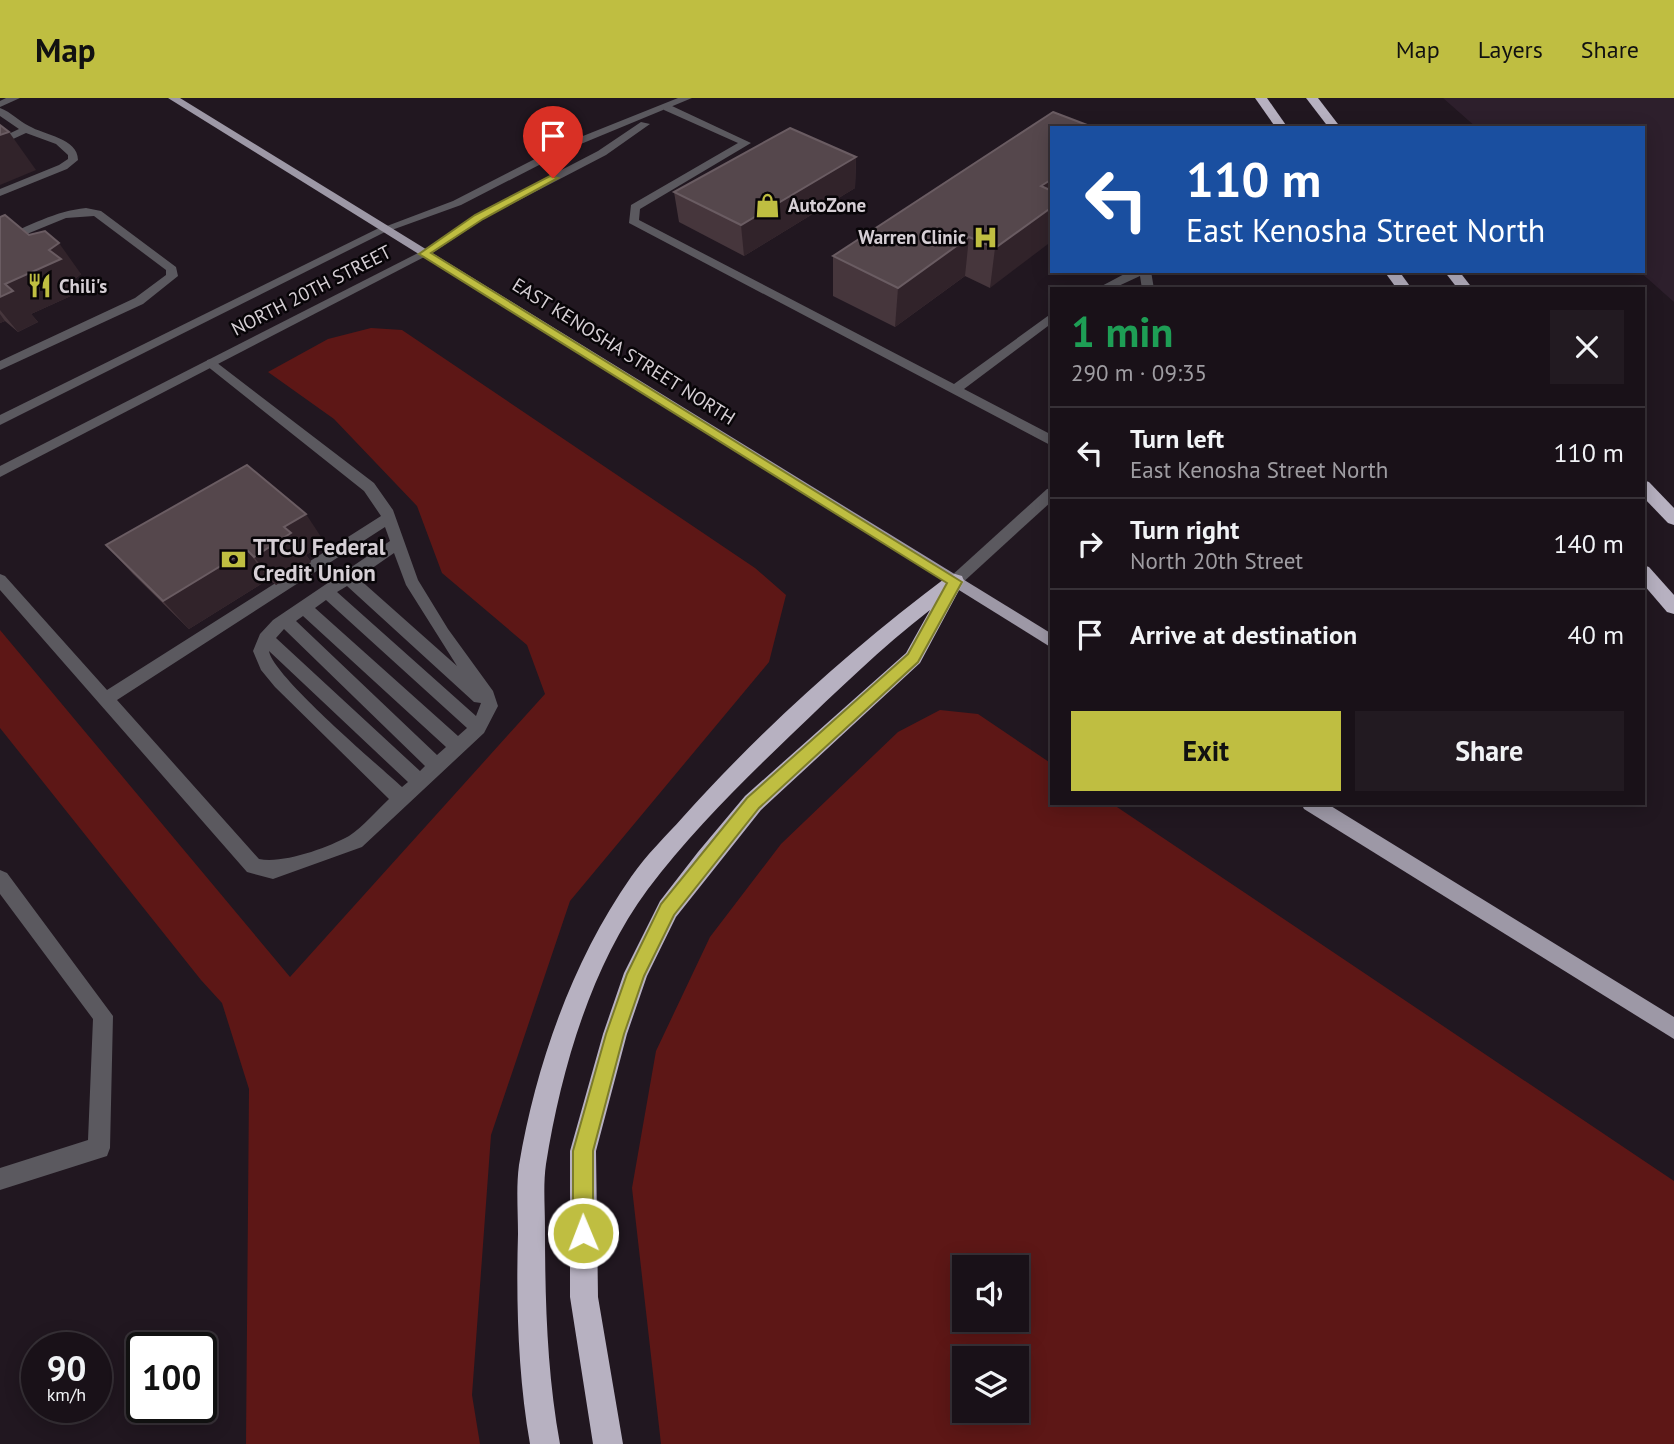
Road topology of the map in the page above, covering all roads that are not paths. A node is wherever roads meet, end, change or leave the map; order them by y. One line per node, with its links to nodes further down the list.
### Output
1 (15, 98): 6 (street)
2 (173, 98): 14 (main road, EAST KENOSHA STREET NORTH)
3 (687, 98): 7 (street, NORTH 20TH STREET)
4 (1261, 98): 9 (highway)
5 (1311, 98): 10 (highway)
6 (0, 104)
7 (668, 108): 14 (street, NORTH 20TH STREET); 16 (street, NORTH 20TH STREET); 26 (street)
8 (0, 111): 11 (street)
9 (1281, 126)
10 (1333, 126)
11 (26, 129): 12 (street); 13 (street)
12 (0, 142)
13 (0, 193)
14 (384, 229): 16 (main road, EAST KENOSHA STREET NORTH); 27 (street, NORTH 20TH STREET)
15 (0, 242): 25 (street)
16 (424, 254): 24 (street, NORTH 20TH STREET); 38 (main road, EAST KENOSHA STREET NORTH)
17 (1138, 273): 20 (street)
18 (1393, 273): 21 (highway)
19 (1453, 273): 22 (highway)
20 (1107, 287)
21 (1403, 287)
22 (1464, 287)
23 (1050, 319): 26 (street)
24 (212, 363): 29 (street, NORTH 20TH STREET); 32 (street)
25 (0, 366)
26 (955, 390): 28 (street)
27 (0, 421)
28 (1050, 440)
29 (0, 472)
30 (1645, 488): 33 (highway)
31 (1050, 495): 38 (street)
32 (388, 518): 34 (street); 45 (street)
33 (1674, 519)
34 (398, 543): 36 (street); 46 (street)
35 (1645, 574): 41 (highway)
36 (347, 577): 39 (street); 46 (street)
37 (0, 580): 45 (street)
38 (955, 582): 44 (main road, EAST KENOSHA STREET NORTH); 56 (highway); 57 (highway)
39 (326, 591): 40 (street); 47 (street)
40 (303, 606): 42 (street); 48 (street)
41 (1674, 607)
42 (285, 620): 43 (street); 49 (street)
43 (266, 638): 50 (street); 51 (street)
44 (1050, 641)
45 (106, 699): 51 (street)
46 (490, 706): 47 (street)
47 (478, 729): 48 (street)
48 (457, 747): 49 (street)
49 (437, 765): 50 (street)
50 (420, 782): 51 (street)
51 (402, 799)
52 (1313, 805): 54 (main road)
53 (0, 878): 55 (street)
54 (1674, 1029)
55 (0, 1179)
56 (545, 1444)
57 (608, 1444)

